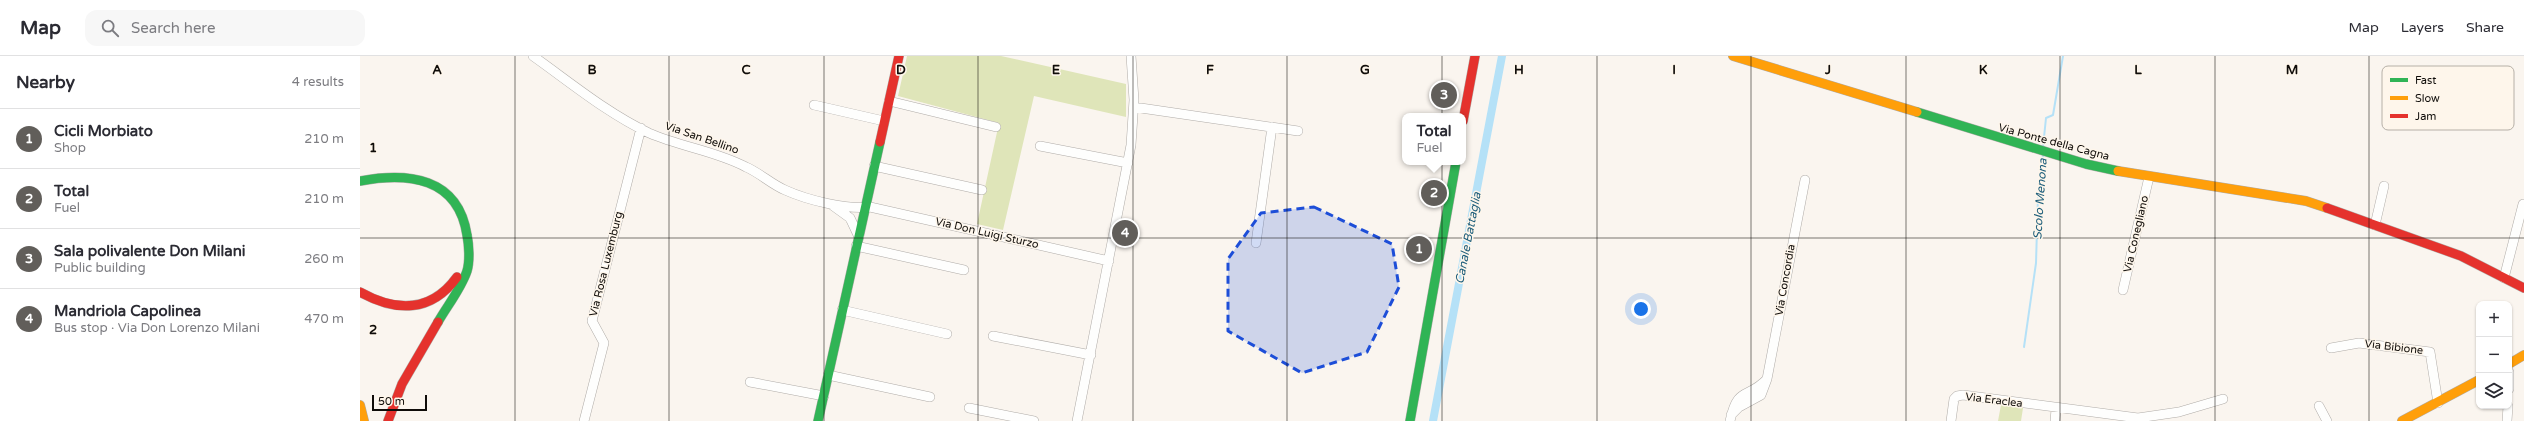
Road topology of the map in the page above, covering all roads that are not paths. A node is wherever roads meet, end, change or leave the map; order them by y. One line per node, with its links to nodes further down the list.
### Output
1 (533, 56): 13 (street, Via San Bellino)
2 (899, 56): 6 (main road)
3 (1131, 56): 8 (street)
4 (1475, 56): 9 (main road)
5 (1733, 56): 19 (main road, Via Ponte della Cagna)
6 (889, 101): 10 (main road); 11 (street)
7 (814, 105): 10 (street)
8 (1134, 106): 12 (street); 16 (street)
9 (1464, 113)
10 (884, 121): 18 (main road)
11 (996, 127)
12 (1272, 127): 14 (street); 33 (street)
13 (641, 128): 26 (street, Via San Bellino); 65 (street, Via Rosa Luxemburg)
14 (1298, 131)
15 (1040, 146): 16 (street)
16 (1128, 163): 35 (street)
17 (1455, 165): 69 (main road)
18 (874, 166): 25 (street); 28 (main road)
19 (2149, 178): 31 (main road, Via Ponte della Cagna); 39 (street, Via Conegliano)
20 (374, 180): 22 (main road); 24 (main road); 40 (main road); 64 (main road)
21 (1805, 180): 60 (street, Via Concordia)
22 (360, 181)
23 (2384, 186): 31 (street)
24 (360, 187)
25 (982, 190)
26 (829, 203): 28 (street, Via San Bellino); 30 (street, Via San Bellino)
27 (2523, 204): 37 (street)
28 (864, 208): 29 (main road); 35 (street, Via Don Luigi Sturzo)
29 (862, 219): 30 (street); 32 (main road)
30 (851, 220): 32 (street, Via San Bellino)
31 (2375, 225): 37 (main road, Via Ponte della Cagna)
32 (859, 236): 34 (main road)
33 (1256, 243)
34 (856, 246): 36 (street); 41 (main road)
35 (1109, 261): 45 (street)
36 (964, 270)
37 (2504, 278): 38 (main road, Via Ponte della Cagna)
38 (2524, 288)
39 (2123, 290)
40 (360, 292)
41 (842, 310): 42 (street); 48 (main road)
42 (947, 334)
43 (994, 336): 45 (street)
44 (2331, 348): 54 (street, Via Bibione)
45 (1091, 354): 68 (street)
46 (2524, 355): 47 (main road)
47 (2512, 362)
48 (828, 375): 51 (main road); 52 (street)
49 (750, 382): 51 (street)
50 (2476, 382): 54 (main road)
51 (824, 396): 66 (main road)
52 (930, 397)
53 (2223, 399): 61 (street, Via Eraclea)
54 (2438, 403): 62 (main road)
55 (360, 405): 63 (main road)
56 (2319, 406): 72 (street)
57 (969, 408): 67 (street)
58 (2056, 409): 61 (street, Via Eraclea); 70 (street, Via Eraclea); 71 (street)
59 (2508, 409): 73 (street)
60 (1731, 418)
61 (2126, 419)
62 (2404, 420)
63 (364, 421)
64 (388, 421)
65 (584, 421)
66 (818, 421)
67 (1034, 421)
68 (1077, 421)
69 (1410, 421)
70 (1951, 421)
71 (2055, 421)
72 (2327, 421)
73 (2506, 421)

